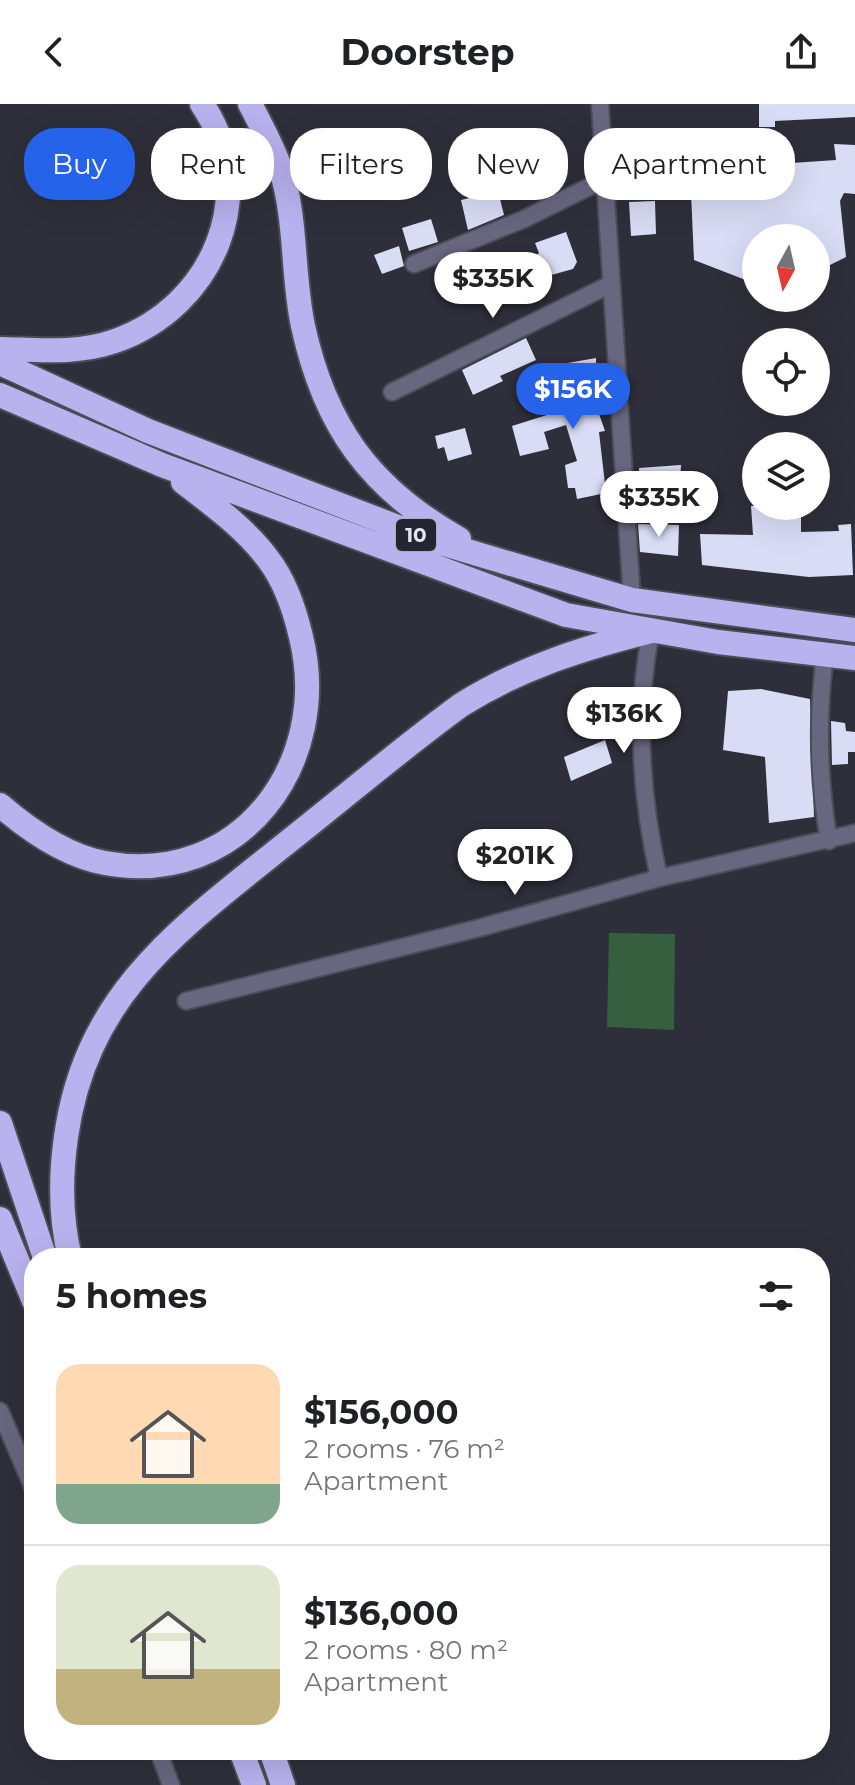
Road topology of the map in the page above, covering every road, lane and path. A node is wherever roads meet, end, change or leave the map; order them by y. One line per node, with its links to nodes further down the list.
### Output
1 (202, 104): 9 (highway)
2 (250, 104): 14 (highway)
3 (600, 104): 4 (street)
4 (602, 128)
5 (584, 189): 7 (street)
6 (606, 200): 8 (street)
7 (414, 264)
8 (611, 284): 11 (street); 15 (street)
9 (0, 349)
10 (0, 363): 14 (highway, 10)
11 (392, 392)
12 (0, 395): 13 (highway, 10)
13 (162, 465): 17 (highway, 10); 20 (highway)
14 (500, 562): 15 (highway, 10)
15 (632, 600): 16 (highway, 10)
16 (855, 630)
17 (651, 631): 18 (highway, 10); 23 (street); 28 (highway)
18 (825, 654): 19 (highway, 10); 22 (street)
19 (855, 658)
20 (0, 805)
21 (855, 833): 22 (street)
22 (829, 841): 23 (street)
23 (659, 878): 24 (street)
24 (186, 1001)
25 (0, 1123): 27 (highway)
26 (0, 1219): 29 (highway)
27 (42, 1248)
28 (68, 1248)
29 (24, 1277)
30 (0, 1411): 31 (street)
31 (24, 1467)
32 (162, 1760): 35 (street)
33 (245, 1760): 36 (highway)
34 (274, 1760): 37 (highway)
35 (171, 1785)
36 (254, 1785)
37 (283, 1785)

